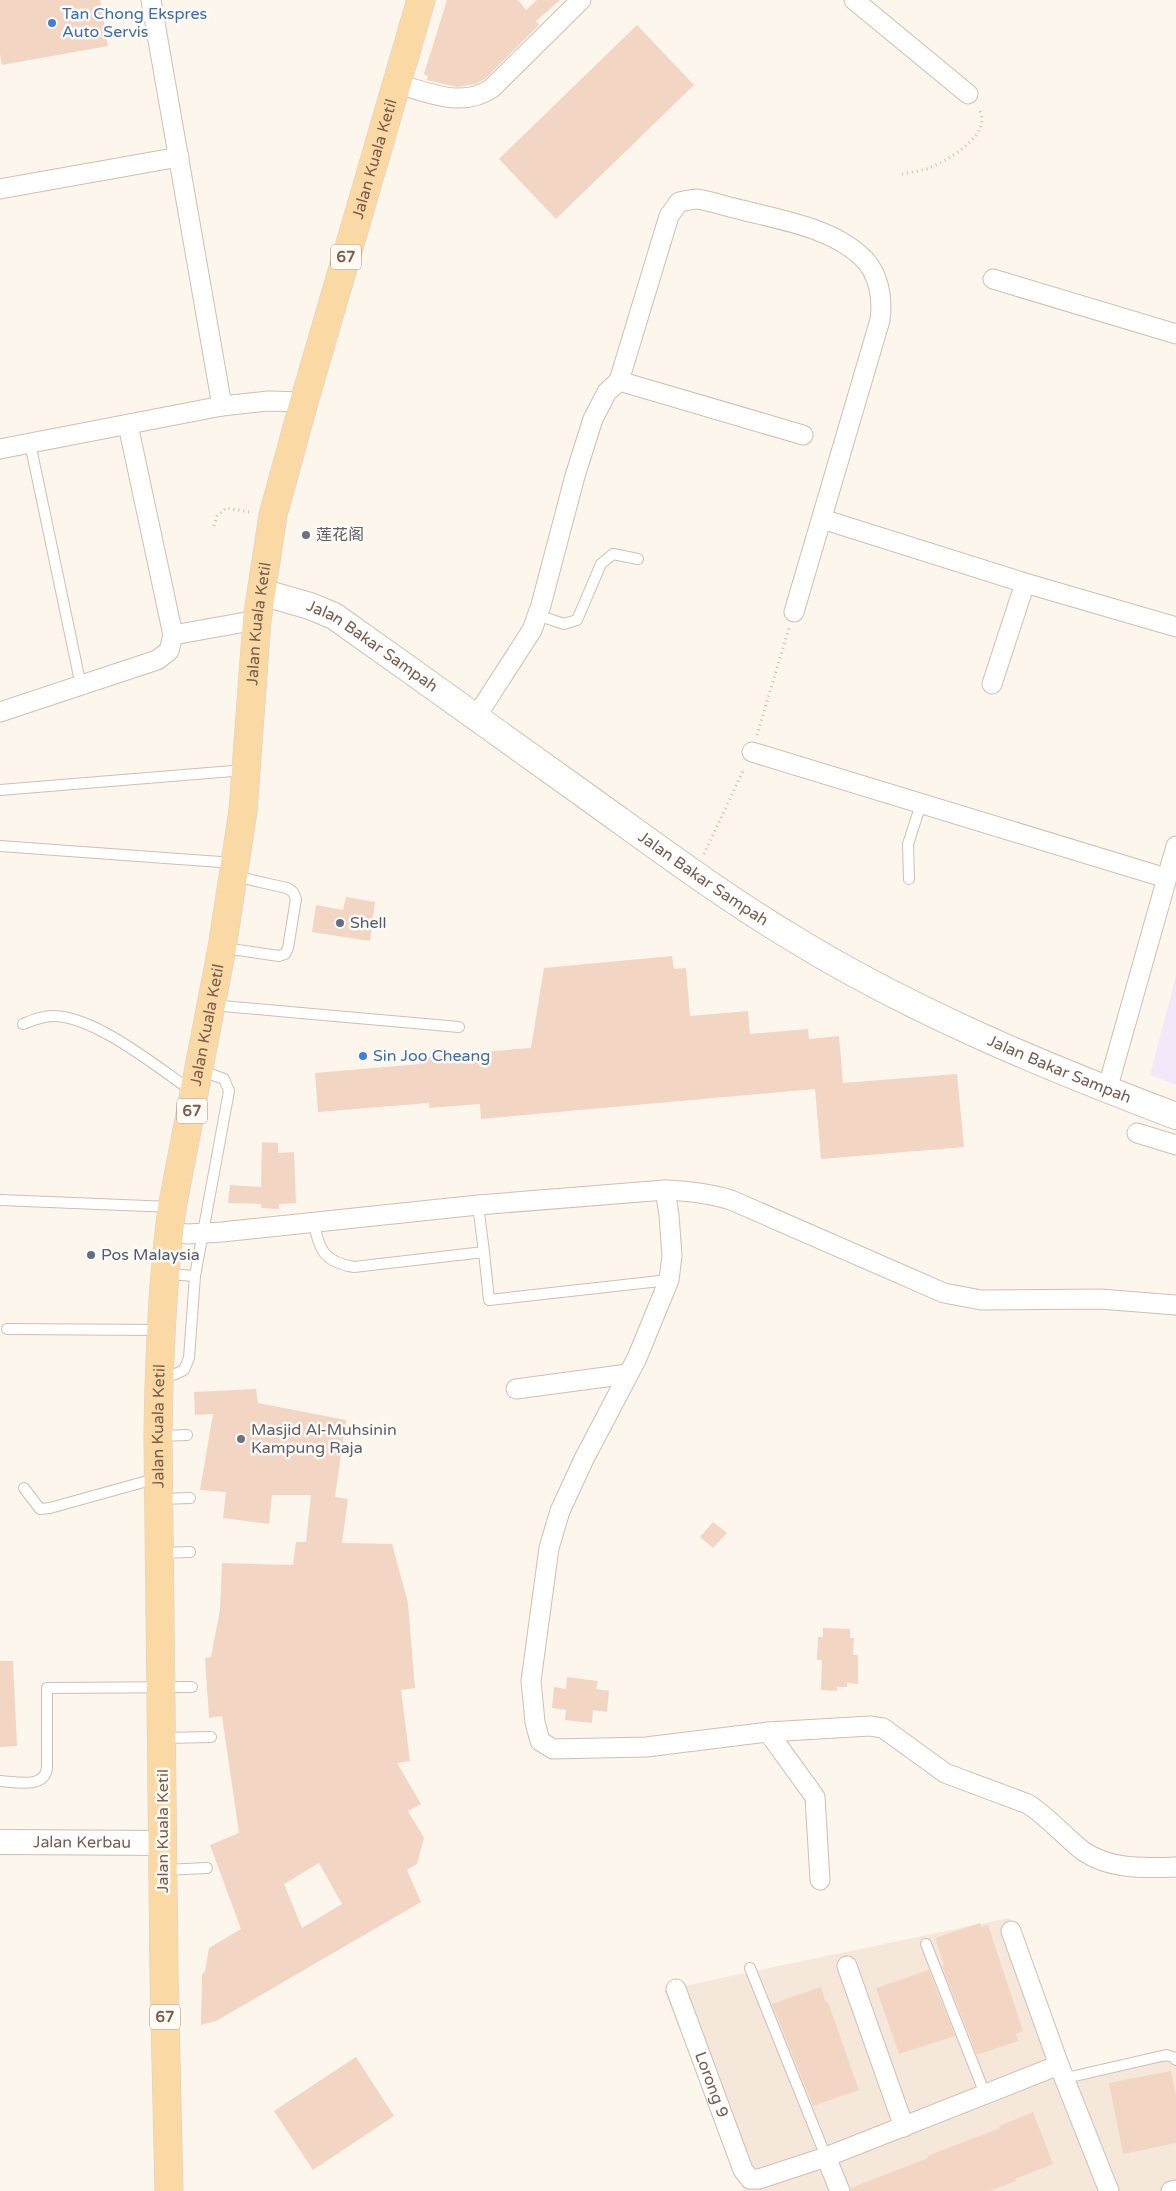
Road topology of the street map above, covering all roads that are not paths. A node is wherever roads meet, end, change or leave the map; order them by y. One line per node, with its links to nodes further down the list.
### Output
1 (151, 0): 7 (street)
2 (421, 0): 5 (main road, Jalan Kuala Ketil / 67)
3 (582, 0): 5 (street)
4 (854, 0): 6 (street)
5 (397, 84): 12 (main road, Jalan Kuala Ketil / 67)
6 (968, 94)
7 (179, 157): 8 (street); 13 (street)
8 (0, 189)
9 (993, 278): 10 (street)
10 (1176, 334)
11 (619, 381): 15 (street); 18 (street); 23 (street)
12 (304, 402): 13 (street); 21 (main road, Jalan Kuala Ketil / 67)
13 (222, 406): 14 (street)
14 (128, 425): 16 (street); 26 (street)
15 (803, 435)
16 (30, 444): 17 (street); 28 (lane)
17 (0, 449)
18 (822, 519): 20 (street); 22 (street)
19 (638, 559): 23 (lane)
20 (1025, 583): 25 (street); 27 (street)
21 (261, 592): 24 (main road, Jalan Kuala Ketil / 67); 30 (main road, Jalan Bakar Sampah)
22 (794, 612)
23 (537, 615): 30 (street)
24 (257, 620): 26 (street); 32 (main road, Jalan Kuala Ketil / 67)
25 (1176, 627)
26 (173, 636): 28 (street)
27 (992, 684)
28 (81, 686): 29 (street)
29 (0, 712)
30 (476, 717): 45 (main road, Jalan Bakar Sampah)
31 (752, 752): 34 (street)
32 (246, 770): 33 (lane); 37 (main road, Jalan Kuala Ketil / 67)
33 (0, 790)
34 (921, 804): 38 (street); 39 (lane)
35 (0, 846): 37 (lane)
36 (1176, 846): 38 (street)
37 (234, 870): 40 (main road, Jalan Kuala Ketil / 67); 40 (lane)
38 (1166, 878): 45 (street)
39 (909, 879)
40 (222, 948): 41 (main road, Jalan Kuala Ketil / 67)
41 (211, 1005): 43 (lane); 44 (main road, Jalan Kuala Ketil / 67)
42 (23, 1024): 44 (lane)
43 (459, 1027)
44 (197, 1081): 52 (main road, Jalan Kuala Ketil / 67); 54 (lane)
45 (1107, 1090): 46 (main road, Jalan Bakar Sampah)
46 (1176, 1116)
47 (1137, 1133): 48 (street)
48 (1176, 1146)
49 (665, 1190): 51 (street); 58 (street); 59 (street)
50 (0, 1200): 52 (lane)
51 (478, 1206): 53 (street); 55 (lane)
52 (171, 1220): 54 (street); 56 (main road, Jalan Kuala Ketil / 67)
53 (314, 1223): 54 (street); 55 (lane)
54 (203, 1234): 57 (lane)
55 (484, 1252): 58 (lane)
56 (164, 1274): 57 (lane); 61 (main road, Jalan Kuala Ketil / 67)
57 (195, 1276): 63 (lane)
58 (669, 1280): 62 (street)
59 (1176, 1305)
60 (7, 1329): 61 (lane)
61 (161, 1330): 63 (main road, Jalan Kuala Ketil / 67)
62 (628, 1374): 64 (street); 74 (street)
63 (158, 1376): 66 (main road, Jalan Kuala Ketil / 67)
64 (516, 1389)
65 (188, 1435): 66 (lane)
66 (158, 1436): 68 (main road, Jalan Kuala Ketil / 67)
67 (24, 1488): 68 (lane)
68 (159, 1488): 69 (lane); 70 (main road, Jalan Kuala Ketil / 67)
69 (190, 1498)
70 (160, 1552): 71 (lane); 73 (main road, Jalan Kuala Ketil / 67)
71 (190, 1552)
72 (192, 1687): 73 (lane)
73 (161, 1688): 76 (main road, Jalan Kuala Ketil / 67); 77 (lane)
74 (768, 1732): 80 (street); 83 (street)
75 (211, 1737): 76 (lane)
76 (162, 1738): 79 (main road, Jalan Kuala Ketil / 67)
77 (0, 1781)
78 (0, 1842): 79 (street, Jalan Kerbau)
79 (164, 1843): 82 (main road, Jalan Kuala Ketil / 67)
80 (1176, 1867)
81 (207, 1868): 82 (lane)
82 (164, 1870): 95 (main road, Jalan Kuala Ketil / 67)
83 (820, 1880)
84 (1011, 1931): 90 (street)
85 (926, 1944): 91 (lane)
86 (847, 1966): 92 (street)
87 (750, 1968): 93 (lane)
88 (676, 1989): 93 (street, Lorong 9)
89 (1176, 2060): 90 (lane)
90 (1062, 2071): 91 (street); 97 (street)
91 (985, 2094): 92 (street)
92 (904, 2127): 93 (street)
93 (826, 2157): 96 (street)
94 (1176, 2190): 98 (street)
95 (170, 2191)
96 (840, 2191)
97 (1109, 2191)
98 (1172, 2191)

